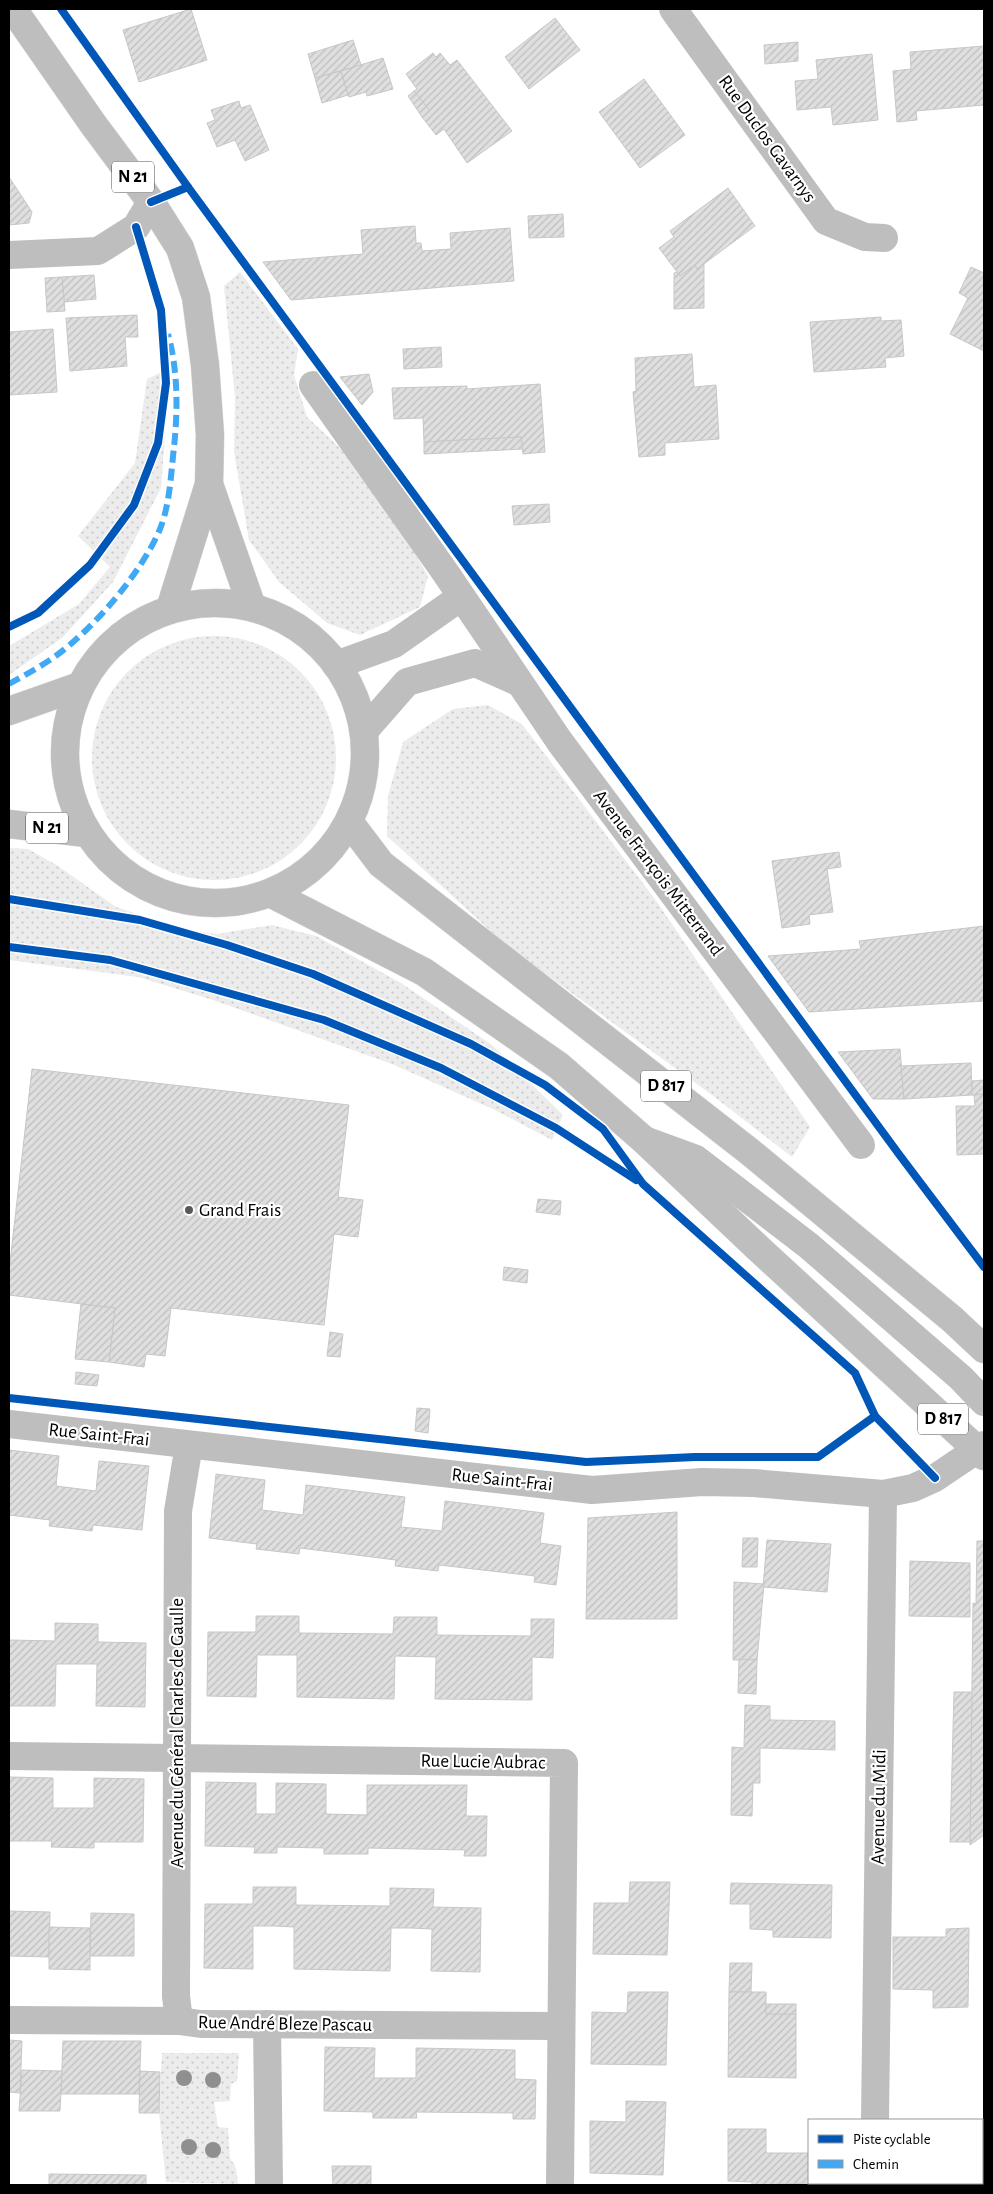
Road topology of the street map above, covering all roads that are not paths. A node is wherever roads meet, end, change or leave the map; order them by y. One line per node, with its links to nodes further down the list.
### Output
1 (13, 9): 3 (street, N 21)
2 (672, 9): 4 (street, Rue Duclos Gavarnys)
3 (151, 202): 5 (street); 7 (street, N 21)
4 (884, 238)
5 (9, 255)
6 (313, 385): 8 (street, Avenue François Mitterrand)
7 (209, 484): 9 (street, N 21); 10 (street, N 21)
8 (461, 597): 11 (street); 12 (street, Avenue François Mitterrand)
9 (252, 607): 10 (street); 11 (street)
10 (170, 609): 13 (street)
11 (336, 665): 15 (street)
12 (518, 682): 15 (street); 21 (street, Avenue François Mitterrand)
13 (80, 686): 14 (street); 18 (street)
14 (9, 711)
15 (365, 730): 16 (street)
16 (350, 823): 19 (street); 22 (street, D 817)
17 (9, 824): 18 (street, N 21)
18 (86, 833): 19 (street)
19 (270, 893): 20 (street, D 817)
20 (644, 1140): 23 (street); 26 (street, D 817)
21 (861, 1145)
22 (984, 1349)
23 (984, 1402)
24 (9, 1424): 25 (street, Rue Saint-Frai)
25 (189, 1445): 27 (street, Rue Saint-Frai); 29 (street, Avenue du Général Charles de Gaulle)
26 (982, 1449): 27 (street, Rue Saint-Frai)
27 (883, 1494): 34 (street, Avenue du Midi)
28 (9, 1756): 29 (street, Rue Lucie Aubrac)
29 (176, 1758): 31 (street, Avenue du Général Charles de Gaulle); 33 (street, Rue Lucie Aubrac)
30 (9, 2020): 31 (street, Rue André Bleze Pascau)
31 (179, 2021): 32 (street, Rue André Bleze Pascau)
32 (267, 2024): 33 (street, Rue André Bleze Pascau); 35 (street)
33 (560, 2026): 36 (street, Rue Lucie Aubrac)
34 (875, 2119)
35 (269, 2185)
36 (560, 2185)

